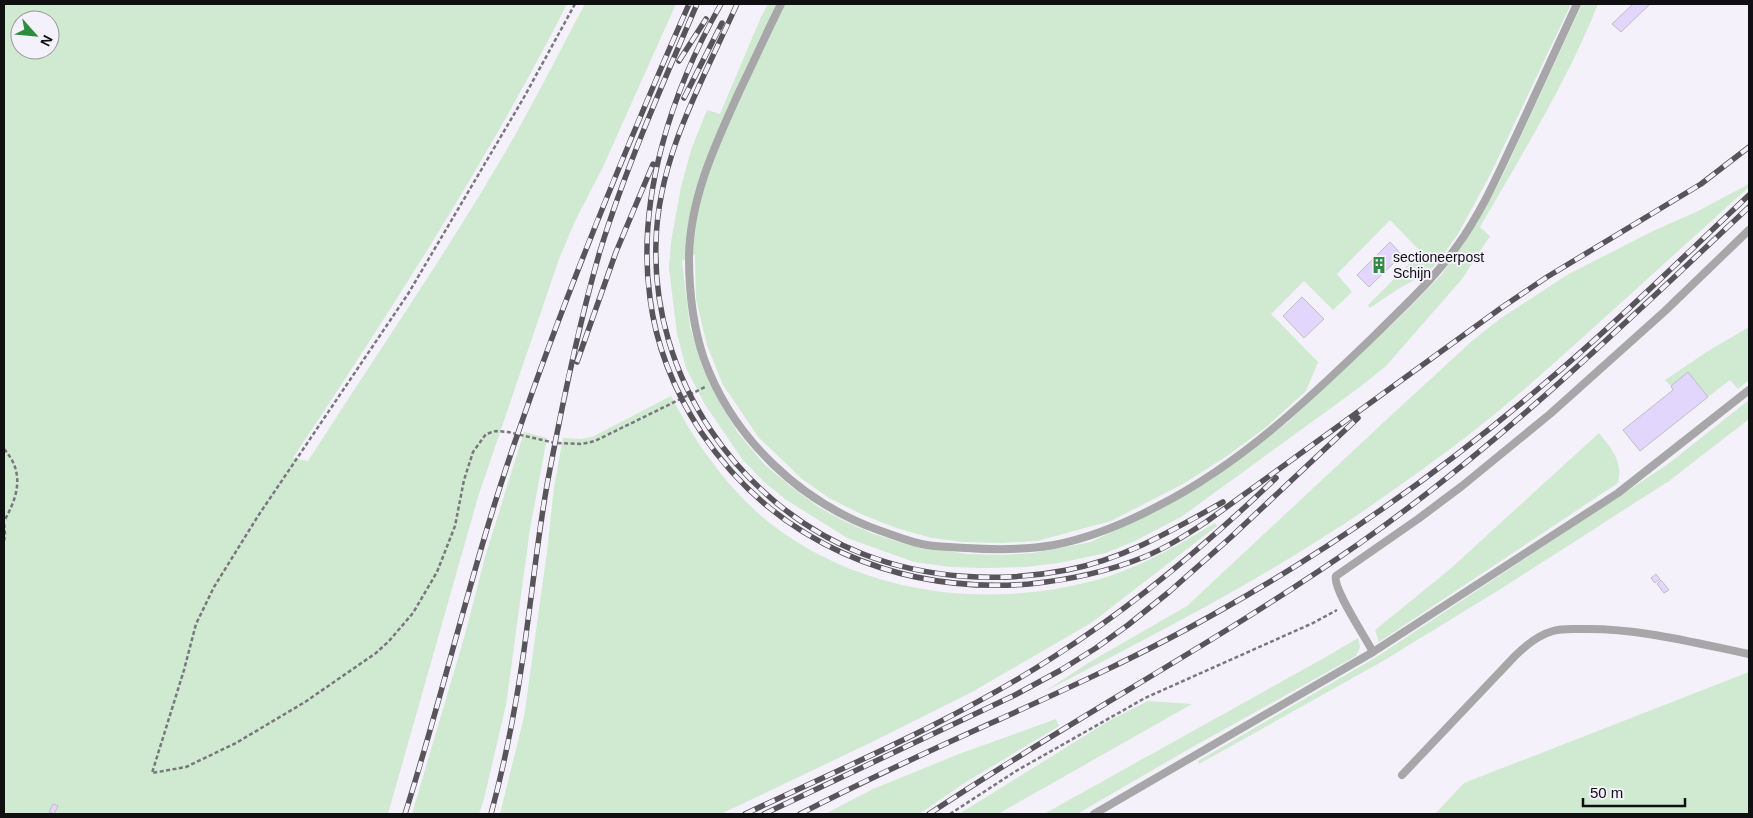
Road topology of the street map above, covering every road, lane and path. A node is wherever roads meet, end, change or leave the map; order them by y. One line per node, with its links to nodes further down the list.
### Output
1 (575, 4): 5 (path)
2 (781, 4): 5 (lane)
3 (1578, 4): 5 (lane)
4 (1749, 230): 10 (lane)
5 (715, 382)
6 (1749, 390): 11 (lane)
7 (4, 449): 8 (path)
8 (4, 522): 9 (path)
9 (4, 541)
10 (1346, 605): 11 (lane); 14 (path)
11 (1373, 652): 15 (lane)
12 (1749, 654): 13 (lane)
13 (1402, 776)
14 (950, 814)
15 (1094, 814)

